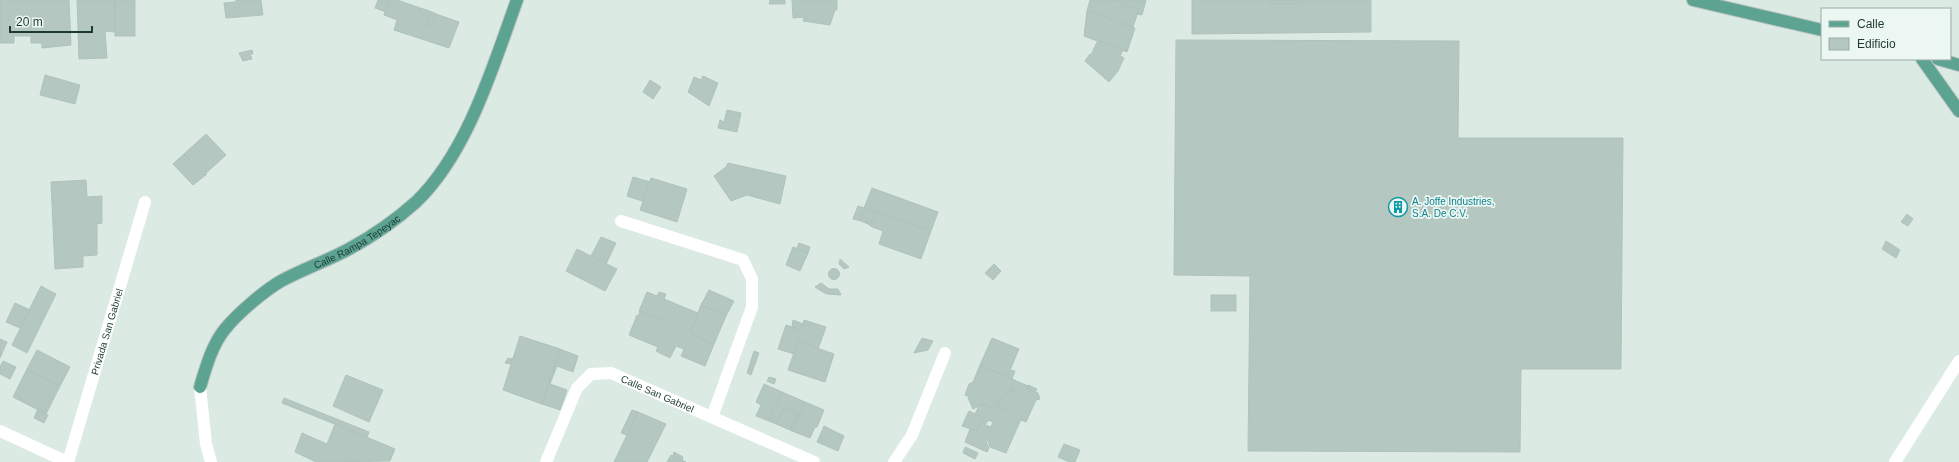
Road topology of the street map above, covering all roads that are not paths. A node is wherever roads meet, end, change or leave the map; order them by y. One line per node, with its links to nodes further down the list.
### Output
1 (517, 0): 12 (main road, Calle Rampa Tepeyac)
2 (1693, 0): 3 (main road)
3 (1821, 30)
4 (1923, 60): 7 (main road)
5 (1942, 60): 6 (main road)
6 (1959, 65)
7 (1959, 111)
8 (145, 202): 15 (street, Privada San Gabriel)
9 (621, 221): 13 (street)
10 (945, 353): 19 (street)
11 (1959, 362): 20 (street)
12 (200, 387): 16 (street, Calle Rampa Tepeyac)
13 (712, 417): 17 (street, Calle San Gabriel); 18 (street, Calle San Gabriel)
14 (0, 431): 15 (street)
15 (68, 462)
16 (211, 462)
17 (546, 462)
18 (814, 462)
19 (894, 462)
20 (1895, 462)

